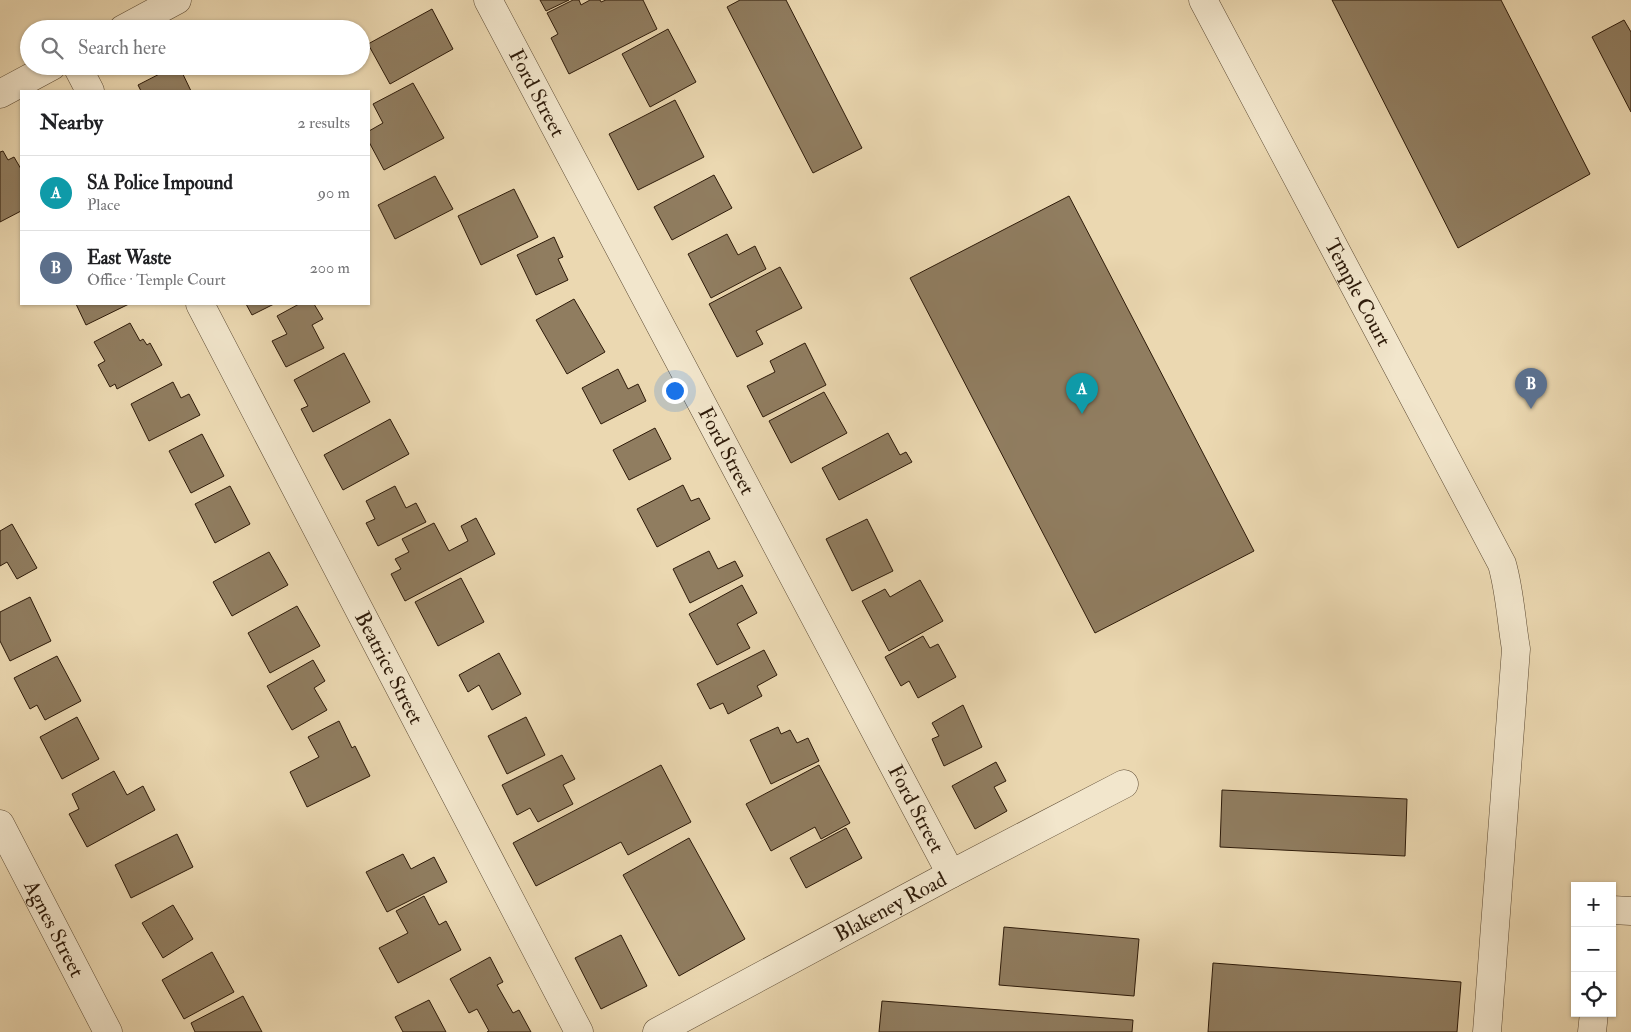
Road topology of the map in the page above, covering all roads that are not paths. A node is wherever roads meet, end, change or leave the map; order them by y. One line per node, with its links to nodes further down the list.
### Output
1 (178, 0): 4 (street)
2 (488, 0): 12 (street, Ford Street)
3 (1203, 0): 19 (street, Temple Court)
4 (140, 20)
5 (35, 75): 8 (street)
6 (82, 75): 7 (street)
7 (89, 90)
8 (0, 94)
9 (201, 305): 17 (street, Beatrice Street)
10 (1124, 784): 12 (street, Blakeney Road)
11 (0, 824): 16 (street, Agnes Street)
12 (951, 874): 18 (street, Blakeney Road)
13 (1616, 910): 14 (street)
14 (1631, 911)
15 (1594, 1017): 20 (street)
16 (108, 1032)
17 (580, 1032)
18 (657, 1032)
19 (1487, 1032)
20 (1592, 1032)

